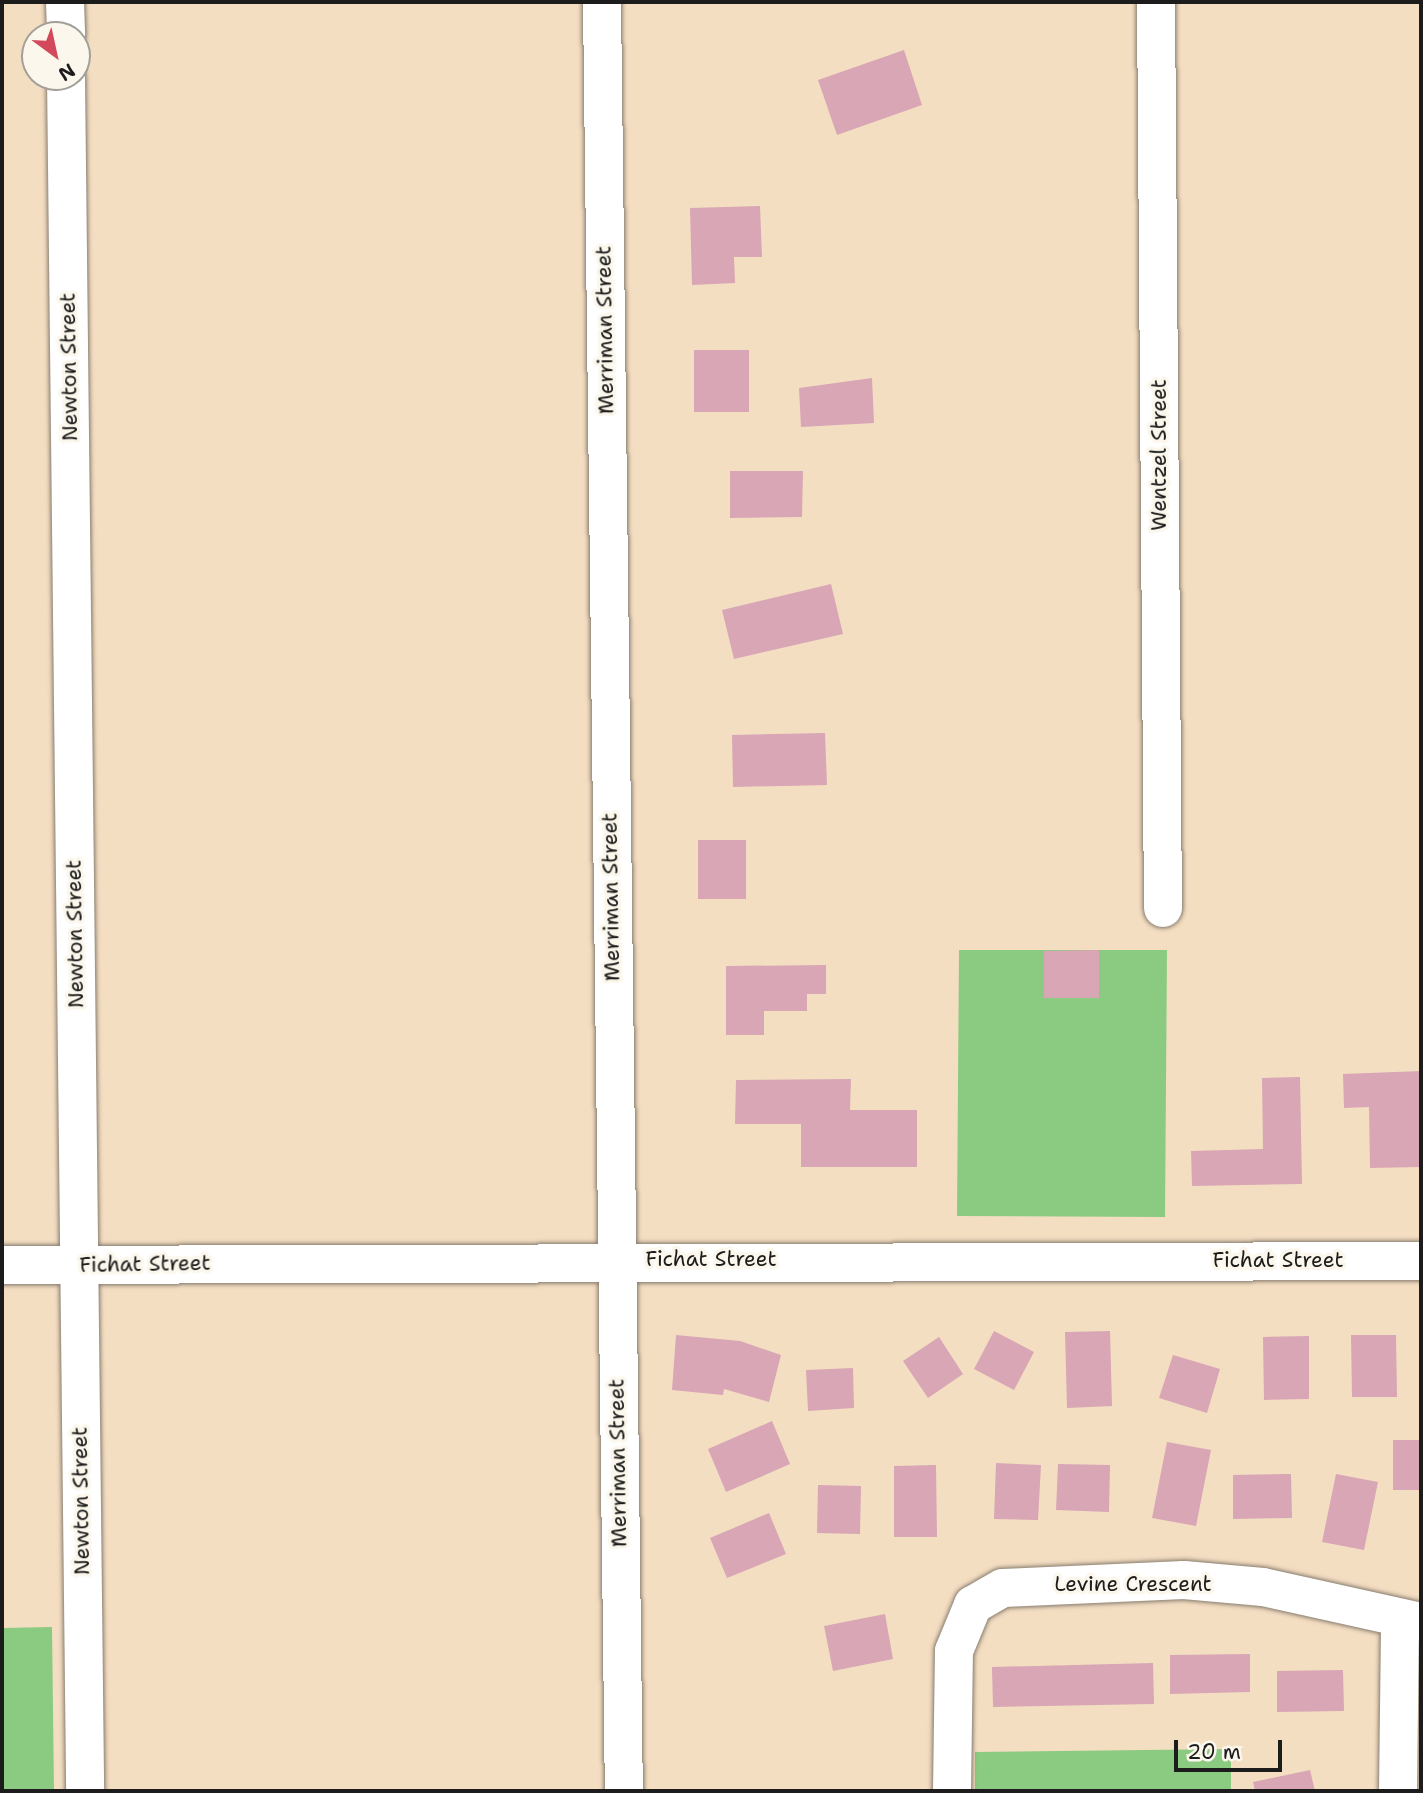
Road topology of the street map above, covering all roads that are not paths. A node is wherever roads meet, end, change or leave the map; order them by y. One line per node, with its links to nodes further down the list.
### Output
1 (65, 2): 4 (street)
2 (602, 2): 7 (street, Merriman Street)
3 (1156, 2): 6 (street, Wentzel Street)
4 (66, 21)
5 (66, 91): 10 (street, Newton Street)
6 (1163, 908)
7 (615, 1259): 8 (street, Fichat Street); 10 (street, Fichat Street); 13 (street, Merriman Street)
8 (1421, 1261)
9 (2, 1265): 10 (street, Fichat Street)
10 (78, 1265): 12 (street, Newton Street)
11 (1411, 1620): 14 (street, Levine Crescent); 15 (street, Levine Crescent)
12 (85, 1791)
13 (624, 1791)
14 (952, 1791)
15 (1398, 1791)

